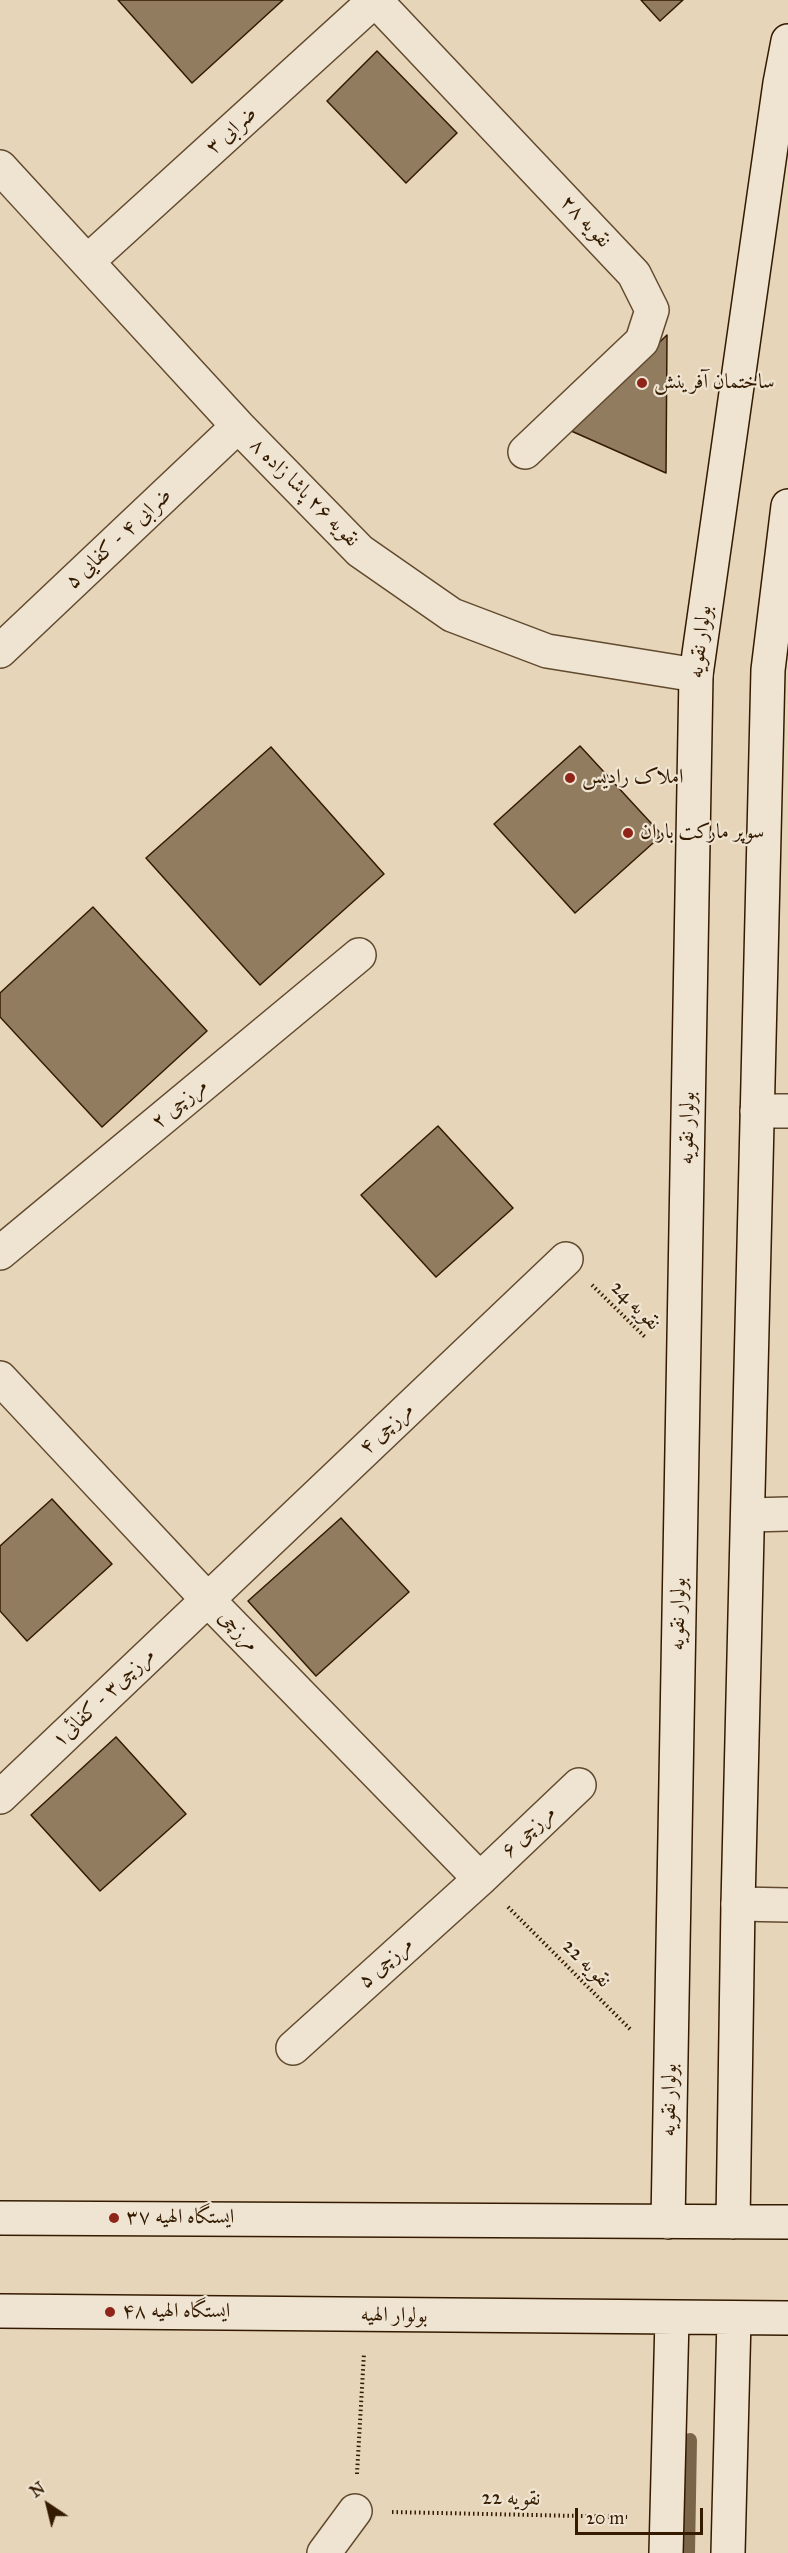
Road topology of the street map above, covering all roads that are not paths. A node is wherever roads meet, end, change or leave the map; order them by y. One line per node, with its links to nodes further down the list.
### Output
1 (375, 0): 4 (main road, ضرابی ۳); 6 (main road, نقویه ۲۸)
2 (788, 41): 10 (main road, بولوار نقویه)
3 (0, 167): 4 (main road, نقویه ۲۶ پاشا زاده ۸)
4 (88, 261): 5 (main road, نقویه ۲۶ پاشا زاده ۸)
5 (238, 426): 8 (main road, ضرابی ۴ - کفایی ۵); 10 (main road, نقویه ۲۶ پاشا زاده ۸)
6 (525, 452)
7 (788, 506): 9 (main road)
8 (0, 651)
9 (778, 670): 12 (main road)
10 (696, 675): 26 (main road, بولوار نقویه)
11 (359, 955): 13 (main road, مرزچی ۲)
12 (773, 1111): 17 (main road)
13 (0, 1253)
14 (566, 1259): 18 (main road, مرزچی ۴)
15 (0, 1378): 18 (main road, مرزچی)
16 (788, 1514): 17 (main road)
17 (749, 1515): 22 (main road)
18 (207, 1599): 20 (main road, مرزچی۳ - کفائی۱); 21 (main road, مرزچی)
19 (579, 1785): 21 (main road, مرزچی ۶)
20 (0, 1797)
21 (480, 1879): 24 (main road, مرزچی ۵)
22 (738, 1904): 23 (main road); 27 (main road)
23 (788, 1905)
24 (293, 2048)
25 (0, 2218): 26 (main road)
26 (668, 2222): 27 (main road)
27 (733, 2222): 28 (main road)
28 (788, 2222)
29 (0, 2311): 31 (main road, بولوار الهیه)
30 (788, 2318): 32 (main road, بولوار الهیه)
31 (672, 2319): 32 (main road, بولوار الهیه); 35 (main road)
32 (734, 2319): 36 (main road)
33 (355, 2511): 34 (main road)
34 (324, 2553)
35 (666, 2553)
36 (728, 2553)

